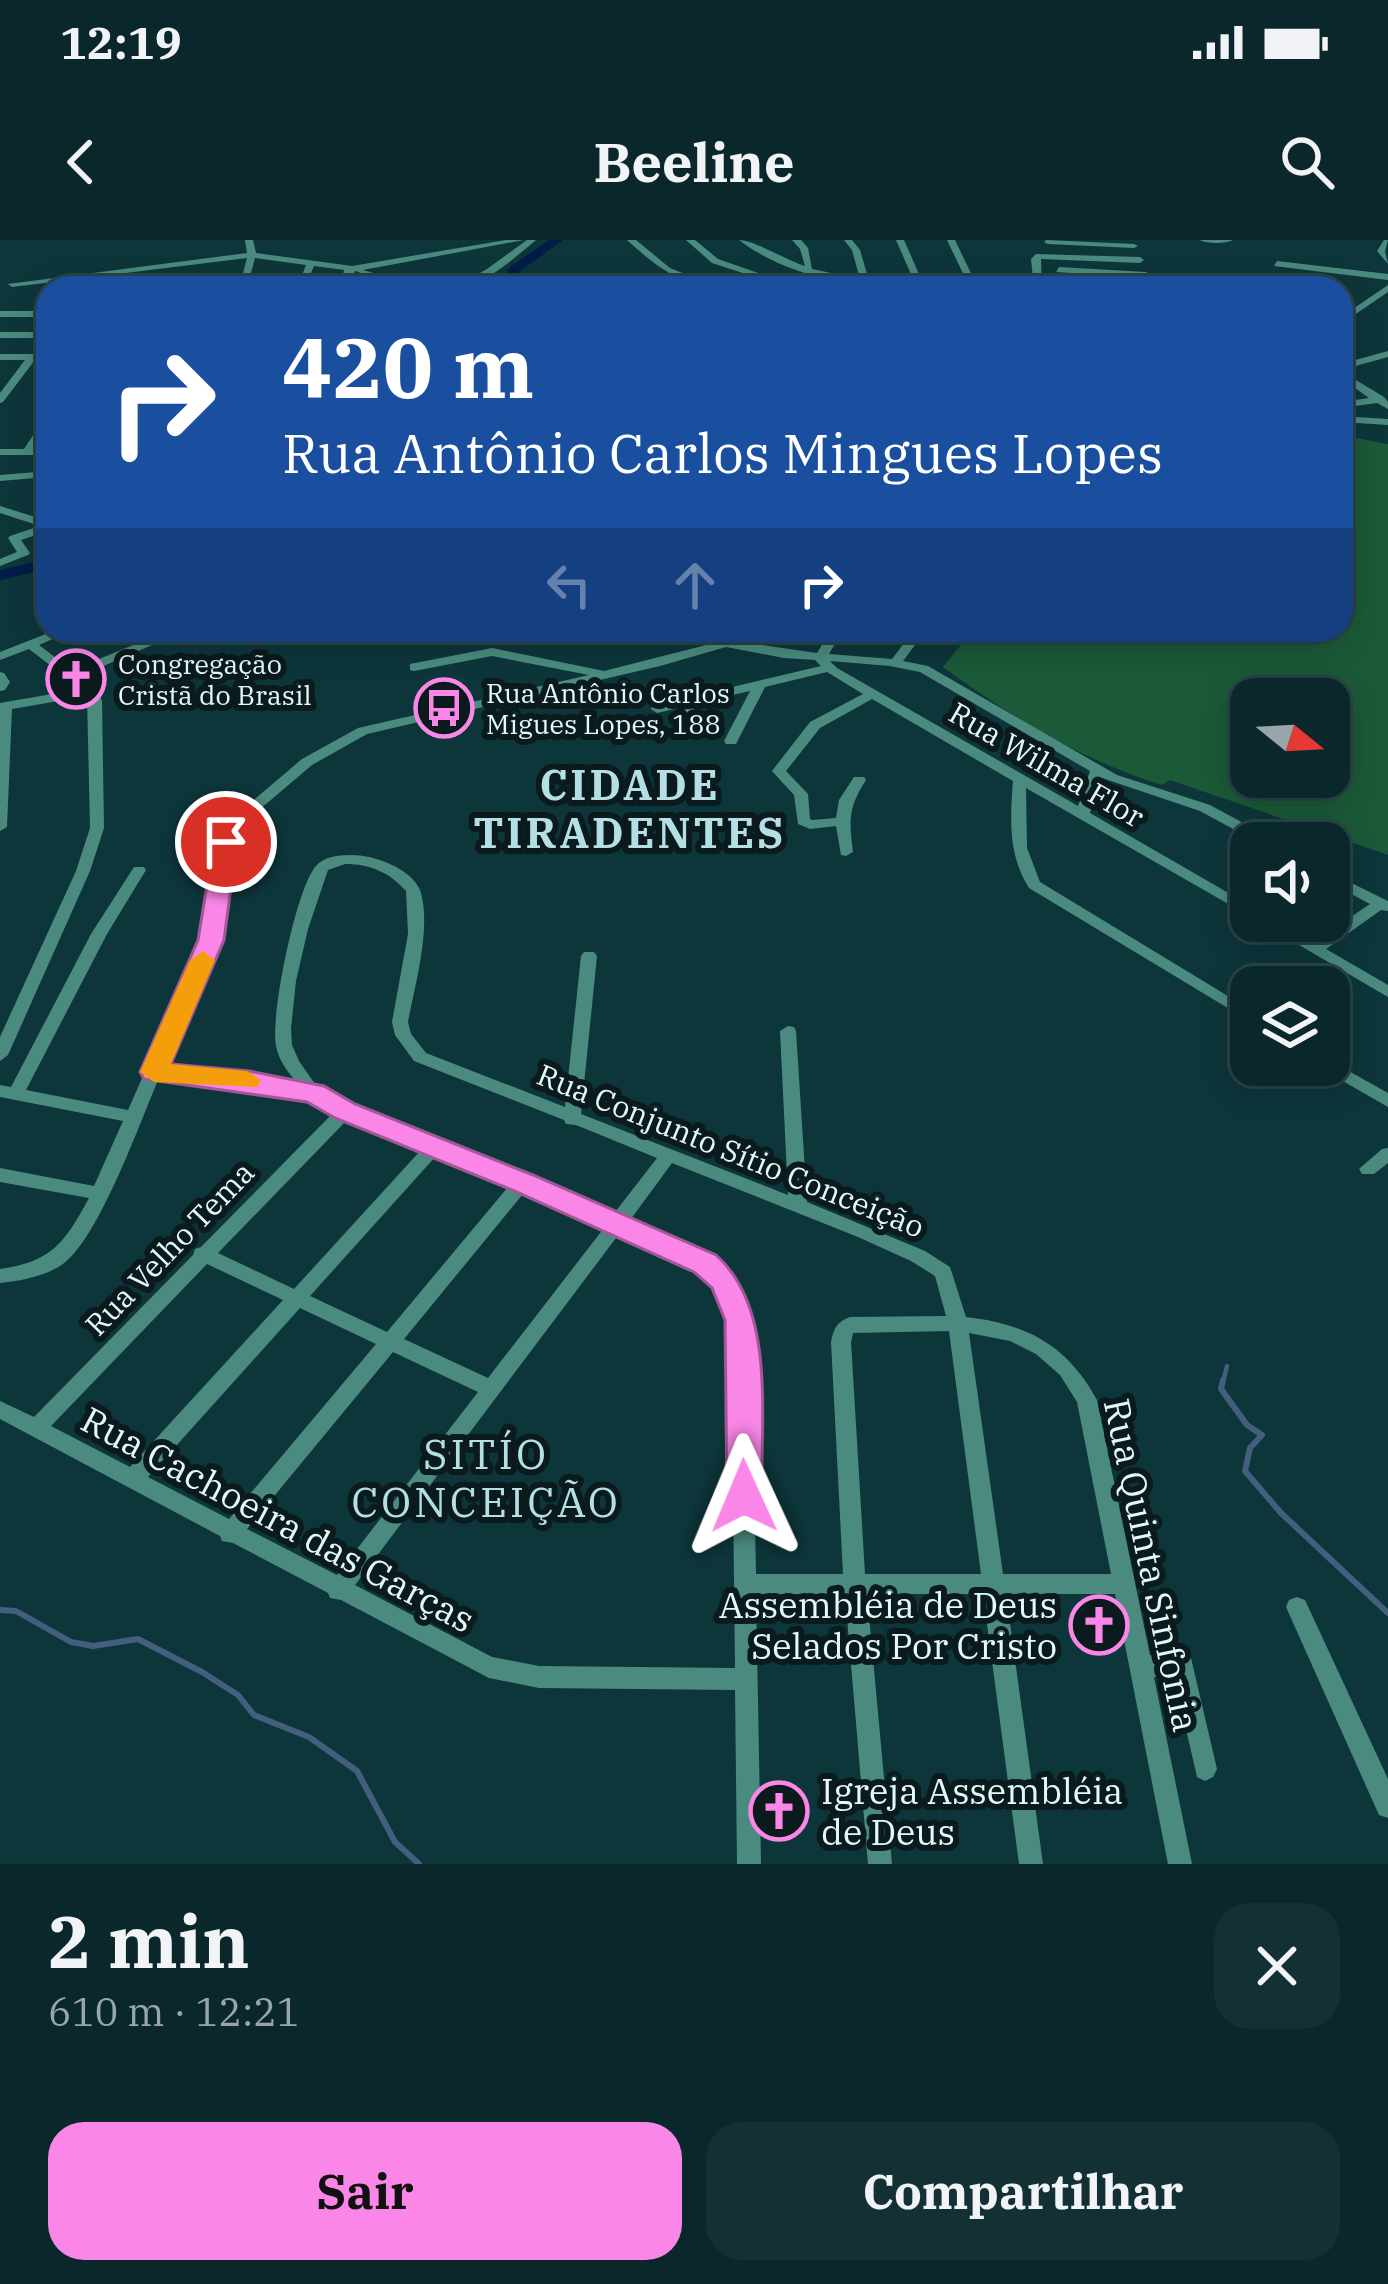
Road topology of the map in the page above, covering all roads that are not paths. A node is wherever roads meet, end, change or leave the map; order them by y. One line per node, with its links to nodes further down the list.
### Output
1 (249, 240): 20 (street)
2 (429, 240): 21 (street)
3 (532, 240): 38 (street)
4 (659, 240): 17 (street)
5 (690, 240): 40 (street)
6 (743, 240): 27 (street)
7 (796, 240): 27 (street)
8 (848, 240): 42 (street)
9 (900, 240): 43 (street)
10 (951, 240): 44 (street)
11 (1204, 240): 12 (street)
12 (1229, 240)
13 (1239, 240): 14 (street)
14 (1254, 240)
15 (1388, 240): 22 (street)
16 (512, 241): 21 (street)
17 (632, 241): 39 (street)
18 (1048, 242): 19 (street)
19 (1133, 243): 23 (street)
20 (252, 255): 24 (street); 26 (street); 34 (street)
21 (434, 255): 28 (street)
22 (1387, 259)
23 (1140, 260): 30 (street); 45 (street)
24 (173, 264): 32 (street); 33 (street)
25 (1277, 264): 31 (street)
26 (310, 266): 28 (street); 35 (street)
27 (809, 267): 41 (street)
28 (351, 268): 36 (street); 37 (street)
29 (1060, 270): 30 (street)
30 (1146, 275)
31 (1388, 275)
32 (76, 276)
33 (173, 276)
34 (246, 276)
35 (306, 276)
36 (348, 276)
37 (371, 276)
38 (480, 276)
39 (685, 276)
40 (762, 276)
41 (840, 276)
42 (863, 276)
43 (916, 276)
44 (968, 276)
45 (1037, 276)
46 (36, 281): 47 (street)
47 (12, 284)
48 (1388, 288): 49 (street)
49 (1353, 313)
50 (4, 314): 51 (street); 52 (street)
51 (36, 314)
52 (0, 324)
53 (0, 335): 54 (street)
54 (36, 335)
55 (1388, 354): 59 (street)
56 (0, 357): 57 (street)
57 (32, 357): 58 (street); 61 (street)
58 (36, 357)
59 (1353, 366)
60 (1353, 378): 62 (street)
61 (0, 400)
62 (1385, 401): 63 (street)
63 (1353, 404)
64 (1353, 419): 65 (street)
65 (1388, 422)
66 (36, 439): 68 (street)
67 (0, 452): 68 (street)
68 (27, 452): 69 (street)
69 (36, 452)
70 (36, 475): 71 (street)
71 (0, 478)
72 (0, 509): 73 (street)
73 (36, 522)
74 (36, 530): 75 (street)
75 (0, 563)
76 (36, 642): 82 (street)
77 (153, 642): 90 (street)
78 (708, 642): 83 (street)
79 (726, 642): 83 (street)
80 (832, 642): 86 (street)
81 (911, 642): 85 (street)
82 (30, 644): 84 (street); 90 (street)
83 (721, 645): 86 (street); 88 (street)
84 (0, 656)
85 (896, 662): 86 (street); 100 (street)
86 (824, 663): 91 (street); 94 (street, Rua Wilma Flor)
87 (414, 668): 88 (street)
88 (606, 675): 121 (street)
89 (0, 676): 92 (street)
90 (71, 676): 93 (street)
91 (759, 686): 95 (street); 99 (street)
92 (0, 687)
93 (92, 691): 96 (street); 120 (street)
94 (872, 694): 101 (street, Rua Wilma Flor); 106 (street)
95 (696, 699): 97 (street); 98 (street)
96 (3, 707): 108 (street)
97 (657, 709)
98 (682, 733)
99 (730, 741)
100 (1098, 770): 104 (street); 105 (street)
101 (1020, 779): 105 (street, Rua Wilma Flor); 118 (street)
102 (859, 780): 106 (street)
103 (1180, 780): 104 (street)
104 (1161, 794): 107 (street)
105 (1082, 814): 112 (street, Rua Wilma Flor)
106 (842, 821): 109 (street)
107 (1231, 822)
108 (0, 827)
109 (846, 852)
110 (139, 870): 123 (street)
111 (1350, 887): 113 (street)
112 (1230, 900)
113 (1384, 906): 115 (street)
114 (1303, 942): 115 (street)
115 (1315, 949): 117 (street)
116 (589, 956): 128 (street)
117 (1388, 992)
118 (1230, 1004)
119 (788, 1030): 136 (street)
120 (0, 1055)
121 (154, 1072): 124 (street); 127 (street)
122 (1350, 1078): 125 (street)
123 (8, 1092): 127 (street)
124 (314, 1093): 126 (street); 128 (street, Rua Conjunto Sítio Conceição)
125 (1388, 1101)
126 (345, 1111): 129 (street); 138 (street, Rua Velho Tema)
127 (134, 1117): 135 (street)
128 (572, 1120): 131 (street, Rua Conjunto Sítio Conceição)
129 (433, 1148): 134 (street); 140 (street)
130 (1388, 1154): 132 (street)
131 (669, 1155): 136 (street, Rua Conjunto Sítio Conceição); 137 (street)
132 (1368, 1169)
133 (0, 1175): 135 (street)
134 (523, 1182): 137 (street); 142 (street)
135 (100, 1194): 139 (street)
136 (798, 1207): 141 (street, Rua Conjunto Sítio Conceição)
137 (619, 1225): 143 (street); 148 (street)
138 (202, 1254): 140 (street); 145 (street, Rua Velho Tema)
139 (0, 1276)
140 (295, 1298): 142 (street); 146 (street)
141 (958, 1324): 149 (street, Rua Quinta Sinfonia); 150 (street, Rua Quinta Sinfonia); 151 (street, Rua Conjunto Sítio Conceição)
142 (391, 1343): 143 (street); 147 (street)
143 (491, 1389): 152 (street)
144 (0, 1408): 145 (street, Rua Cachoeira das Garças)
145 (37, 1427): 146 (street, Rua Cachoeira das Garças)
146 (132, 1480): 147 (street, Rua Cachoeira das Garças)
147 (230, 1534): 152 (street, Rua Cachoeira das Garças)
148 (746, 1584): 150 (street); 155 (street)
149 (1124, 1584): 151 (street); 154 (street, Rua Quinta Sinfonia)
150 (855, 1585): 151 (street); 159 (street)
151 (990, 1585): 160 (street, Rua Conjunto Sítio Conceição)
152 (338, 1591): 155 (street, Rua Cachoeira das Garças)
153 (1297, 1606): 157 (street)
154 (1140, 1666): 156 (street); 161 (street, Rua Quinta Sinfonia)
155 (746, 1679): 158 (street)
156 (1205, 1769)
157 (1388, 1806)
158 (749, 1864)
159 (880, 1864)
160 (1031, 1864)
161 (1180, 1864)

